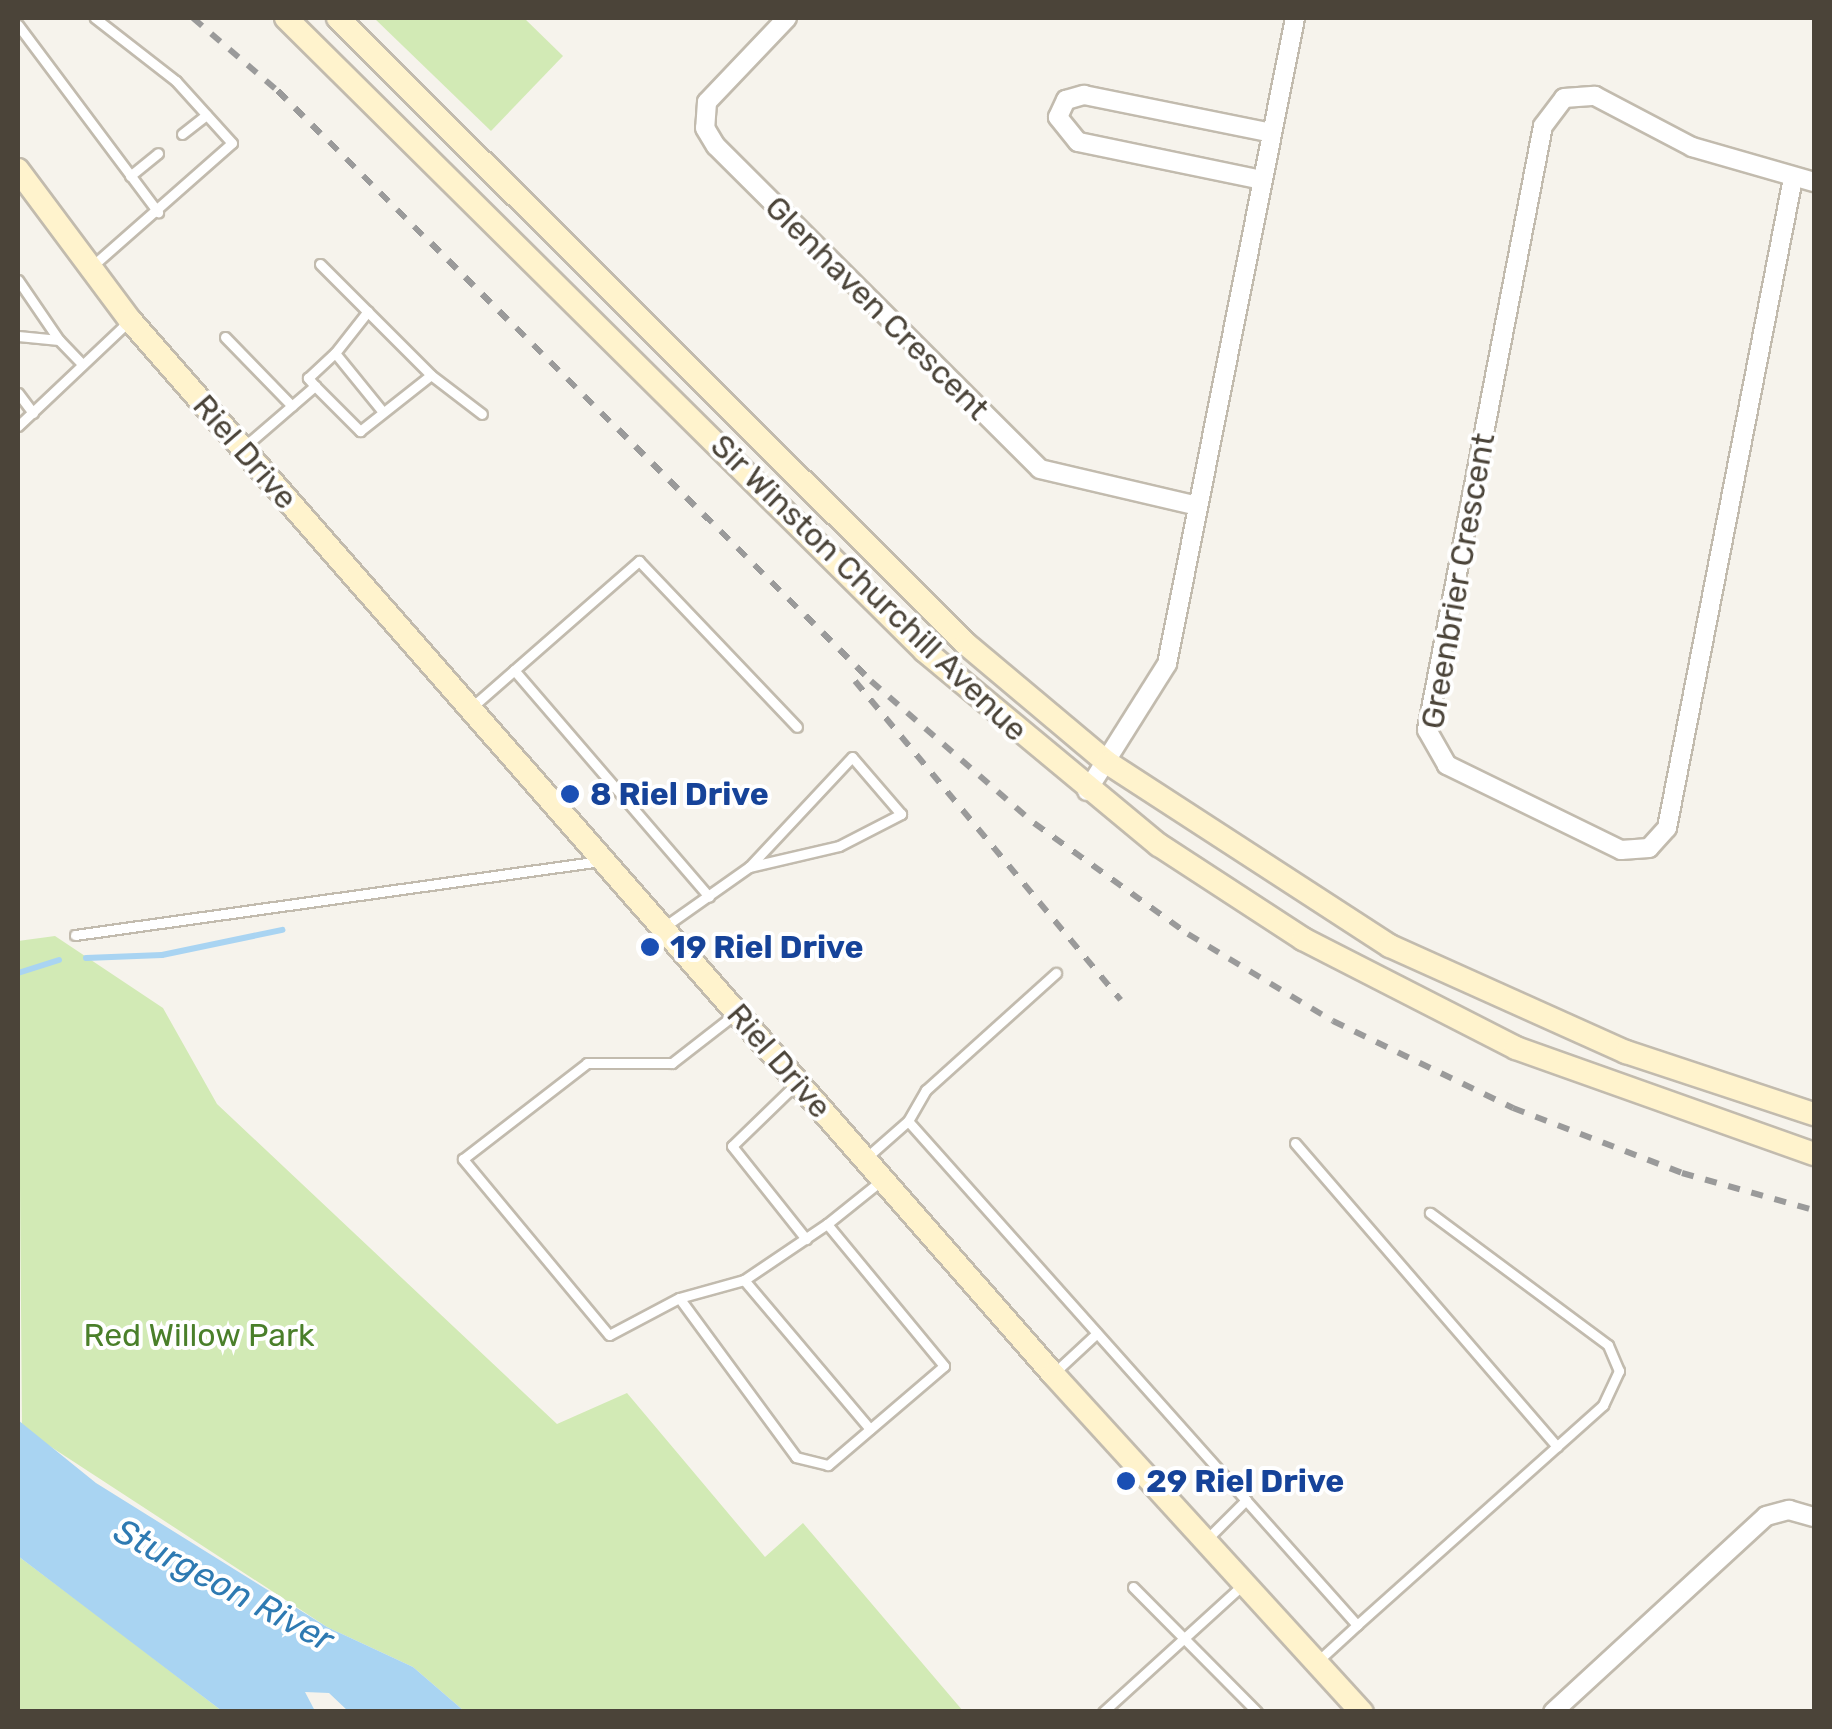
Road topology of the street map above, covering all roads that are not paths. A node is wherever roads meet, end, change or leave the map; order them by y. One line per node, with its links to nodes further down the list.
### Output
1 (95, 18): 7 (lane)
2 (286, 18): 41 (main road, Sir Winston Churchill Avenue)
3 (338, 18): 40 (main road, Sir Winston Churchill Avenue)
4 (787, 18): 36 (street, Glenhaven Crescent)
5 (1294, 18): 8 (street)
6 (18, 26): 12 (lane)
7 (206, 114): 9 (lane); 16 (lane)
8 (1272, 133): 14 (street); 14 (street)
9 (182, 134)
10 (158, 153): 12 (lane)
11 (18, 170): 18 (main road, Riel Drive)
12 (130, 176): 16 (lane)
13 (1793, 178): 13 (street, Greenbrier Crescent); 15 (street, Greenbrier Crescent)
14 (1262, 180): 36 (street)
15 (1814, 182)
16 (158, 212): 18 (lane)
17 (320, 264): 20 (lane)
18 (88, 269): 21 (main road, Riel Drive)
19 (18, 280): 24 (lane)
20 (368, 311): 25 (lane); 27 (lane)
21 (130, 320): 26 (lane); 35 (main road, Riel Drive)
22 (18, 336): 24 (lane)
23 (225, 337): 30 (lane)
24 (59, 340): 26 (lane)
25 (335, 353): 28 (lane); 31 (lane)
26 (80, 362): 32 (lane)
27 (431, 375): 31 (lane); 33 (lane)
28 (316, 386): 30 (lane); 31 (lane)
29 (18, 394): 32 (lane)
30 (292, 406): 35 (lane)
31 (382, 412)
32 (32, 413): 34 (lane)
33 (482, 414)
34 (18, 426)
35 (242, 448): 38 (main road, Riel Drive)
36 (1198, 506): 40 (street)
37 (514, 670): 38 (lane); 39 (lane); 44 (lane)
38 (470, 709): 42 (main road, Riel Drive)
39 (798, 728)
40 (1108, 763): 41 (street); 50 (main road, Sir Winston Churchill Avenue)
41 (1087, 792): 53 (main road, Sir Winston Churchill Avenue)
42 (602, 860): 45 (main road, Riel Drive); 46 (lane)
43 (750, 867): 43 (lane); 44 (lane)
44 (709, 897): 45 (lane)
45 (662, 928): 48 (main road, Riel Drive)
46 (75, 934)
47 (1056, 974): 51 (lane)
48 (736, 1013): 49 (main road, Riel Drive); 60 (lane)
49 (798, 1083): 54 (main road, Riel Drive); 58 (lane)
50 (1814, 1114)
51 (908, 1121): 54 (lane); 61 (lane)
52 (1295, 1143): 64 (lane)
53 (1814, 1154)
54 (865, 1159): 55 (main road, Riel Drive)
55 (883, 1179): 57 (lane); 62 (main road, Riel Drive)
56 (1430, 1213): 64 (lane)
57 (827, 1224): 58 (lane); 63 (lane)
58 (806, 1239): 59 (lane)
59 (744, 1280): 60 (lane); 63 (lane)
60 (679, 1298): 63 (lane)
61 (1096, 1334): 62 (lane); 65 (lane)
62 (1053, 1374): 67 (main road, Riel Drive)
63 (870, 1429)
64 (1557, 1447): 70 (lane)
65 (1246, 1500): 67 (lane); 70 (lane)
66 (1814, 1517): 76 (street)
67 (1206, 1540): 68 (main road, Riel Drive)
68 (1245, 1583): 71 (lane); 72 (main road, Riel Drive)
69 (1134, 1587): 71 (lane)
70 (1357, 1625): 72 (lane)
71 (1182, 1637): 73 (lane); 74 (lane)
72 (1316, 1662): 75 (main road, Riel Drive)
73 (1103, 1712)
74 (1256, 1712)
75 (1362, 1712)
76 (1553, 1712)

